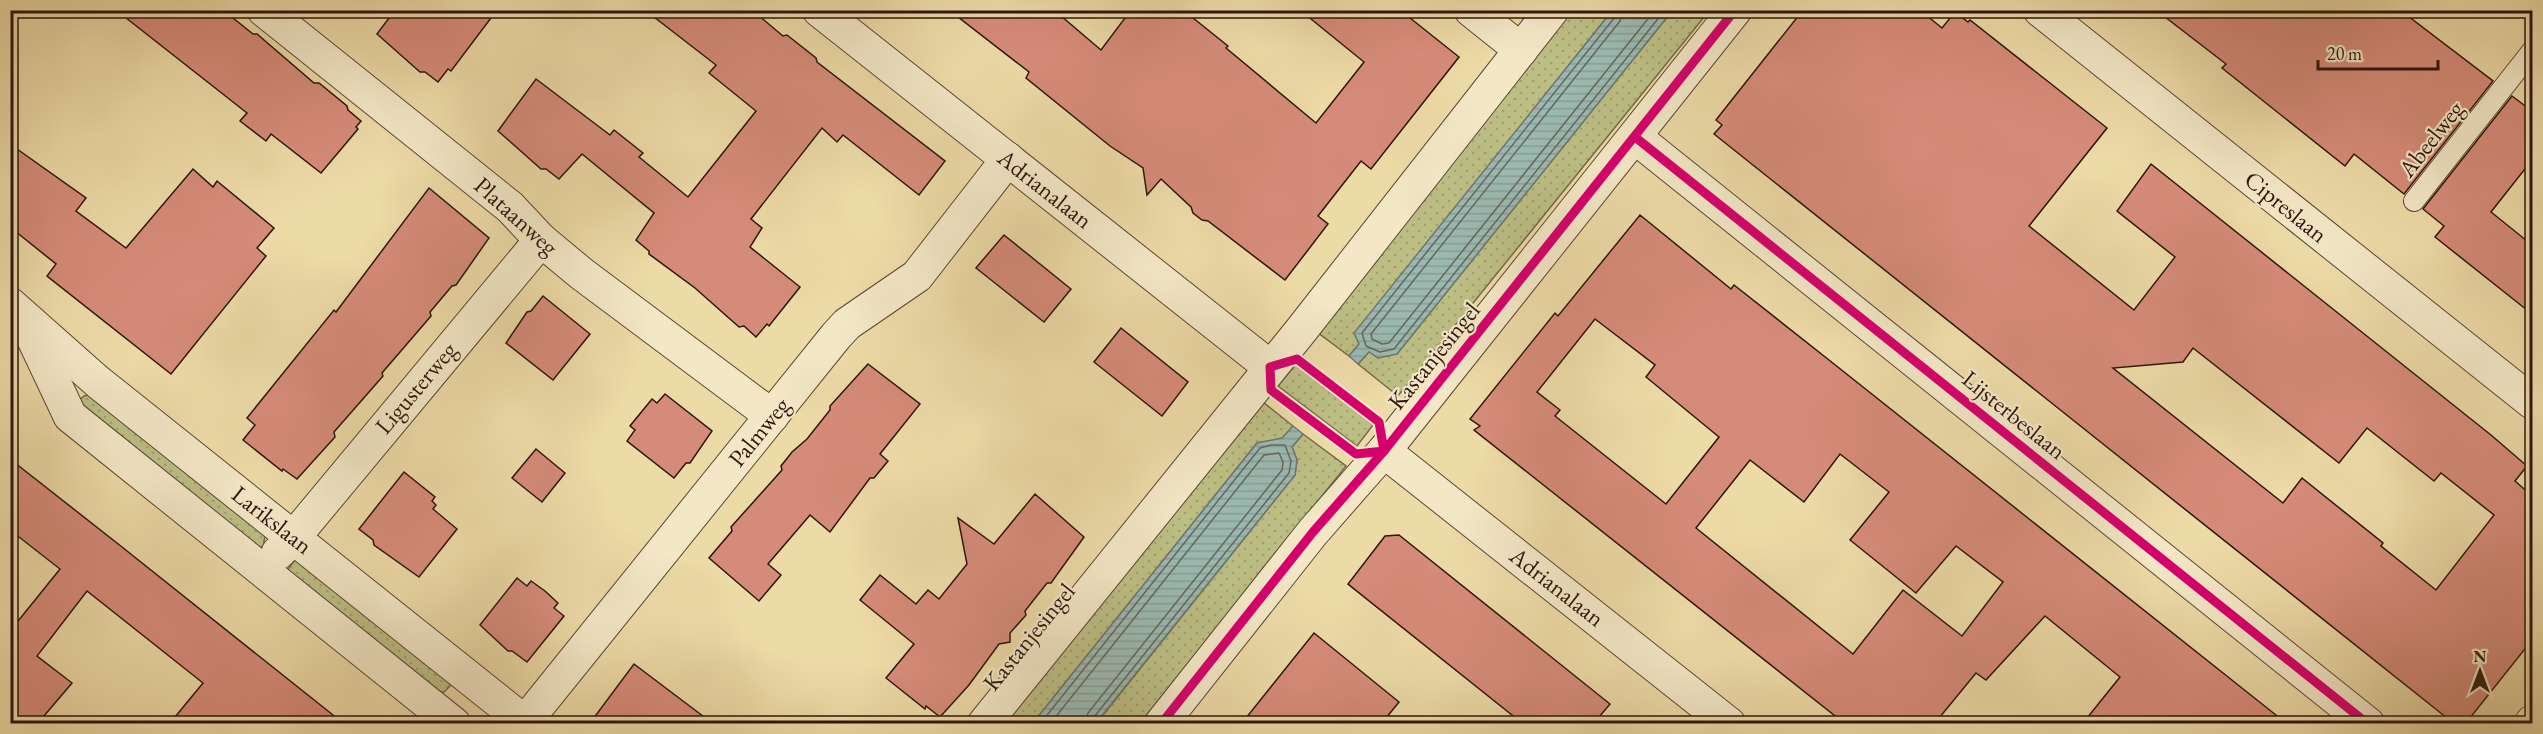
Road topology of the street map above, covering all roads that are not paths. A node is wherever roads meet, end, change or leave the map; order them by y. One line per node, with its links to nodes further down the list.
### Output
1 (264, 10): 12 (street, Plataanweg)
2 (819, 10): 10 (street, Adrianalaan)
3 (1472, 10): 7 (street)
4 (1552, 10): 7 (street, Kastanjesingel)
5 (1735, 10): 9 (street, Kastanjesingel)
6 (2040, 10): 15 (street, Cipreslaan)
7 (1521, 50): 14 (street, Kastanjesingel)
8 (2532, 51): 11 (lane, Abeelweg)
9 (1635, 136): 17 (street, Kastanjesingel); 26 (street, Lijsterbeslaan)
10 (1008, 159): 14 (street, Adrianalaan); 16 (street, Palmweg)
11 (2414, 201)
12 (541, 240): 16 (street, Plataanweg); 18 (street, Ligusterweg)
13 (16, 308): 18 (street, Larikslaan); 19 (street, Larikslaan)
14 (1270, 367): 23 (street, Kastanjesingel)
15 (2532, 402)
16 (772, 416): 22 (street, Palmweg)
17 (1384, 451): 24 (street, Kastanjesingel); 25 (street, Adrianalaan)
18 (294, 537): 19 (street, Ligusterweg); 20 (street, Larikslaan)
19 (261, 569): 21 (street, Larikslaan)
20 (478, 684): 21 (street); 22 (street, Larikslaan)
21 (451, 723)
22 (526, 723)
23 (984, 723)
24 (1161, 723)
25 (1729, 723)
26 (2368, 723)

